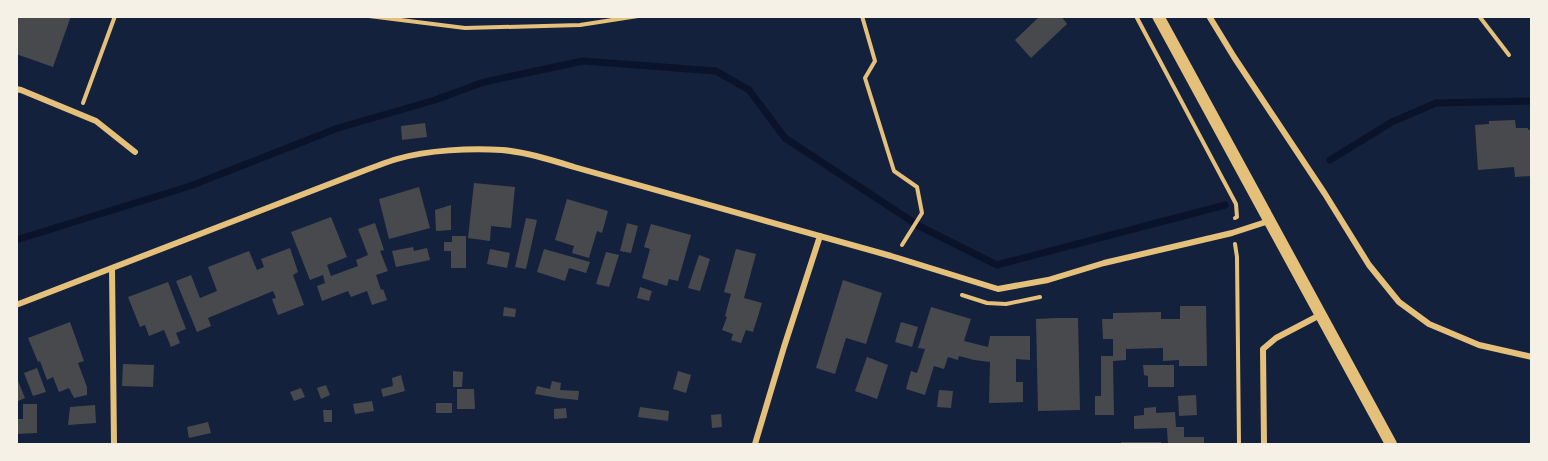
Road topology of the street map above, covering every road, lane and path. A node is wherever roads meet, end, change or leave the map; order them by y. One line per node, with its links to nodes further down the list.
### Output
1 (114, 16): 11 (path)
2 (369, 16): 3 (path)
3 (638, 16)
4 (862, 16): 16 (path)
5 (1136, 16): 14 (path)
6 (1158, 16): 13 (main road)
7 (1209, 16): 22 (street)
8 (1479, 16): 9 (path)
9 (1509, 55)
10 (16, 89): 11 (street)
11 (79, 114): 12 (street)
12 (135, 152)
13 (1269, 221): 14 (street); 21 (main road)
14 (1232, 233): 15 (street); 25 (path)
15 (820, 236): 17 (street); 24 (street)
16 (908, 236)
17 (112, 269): 20 (street); 23 (street)
18 (957, 293): 19 (path)
19 (1044, 296)
20 (16, 305)
21 (1320, 315): 26 (street); 27 (main road)
22 (1532, 357)
23 (114, 444)
24 (755, 444)
25 (1239, 444)
26 (1263, 444)
27 (1390, 444)

